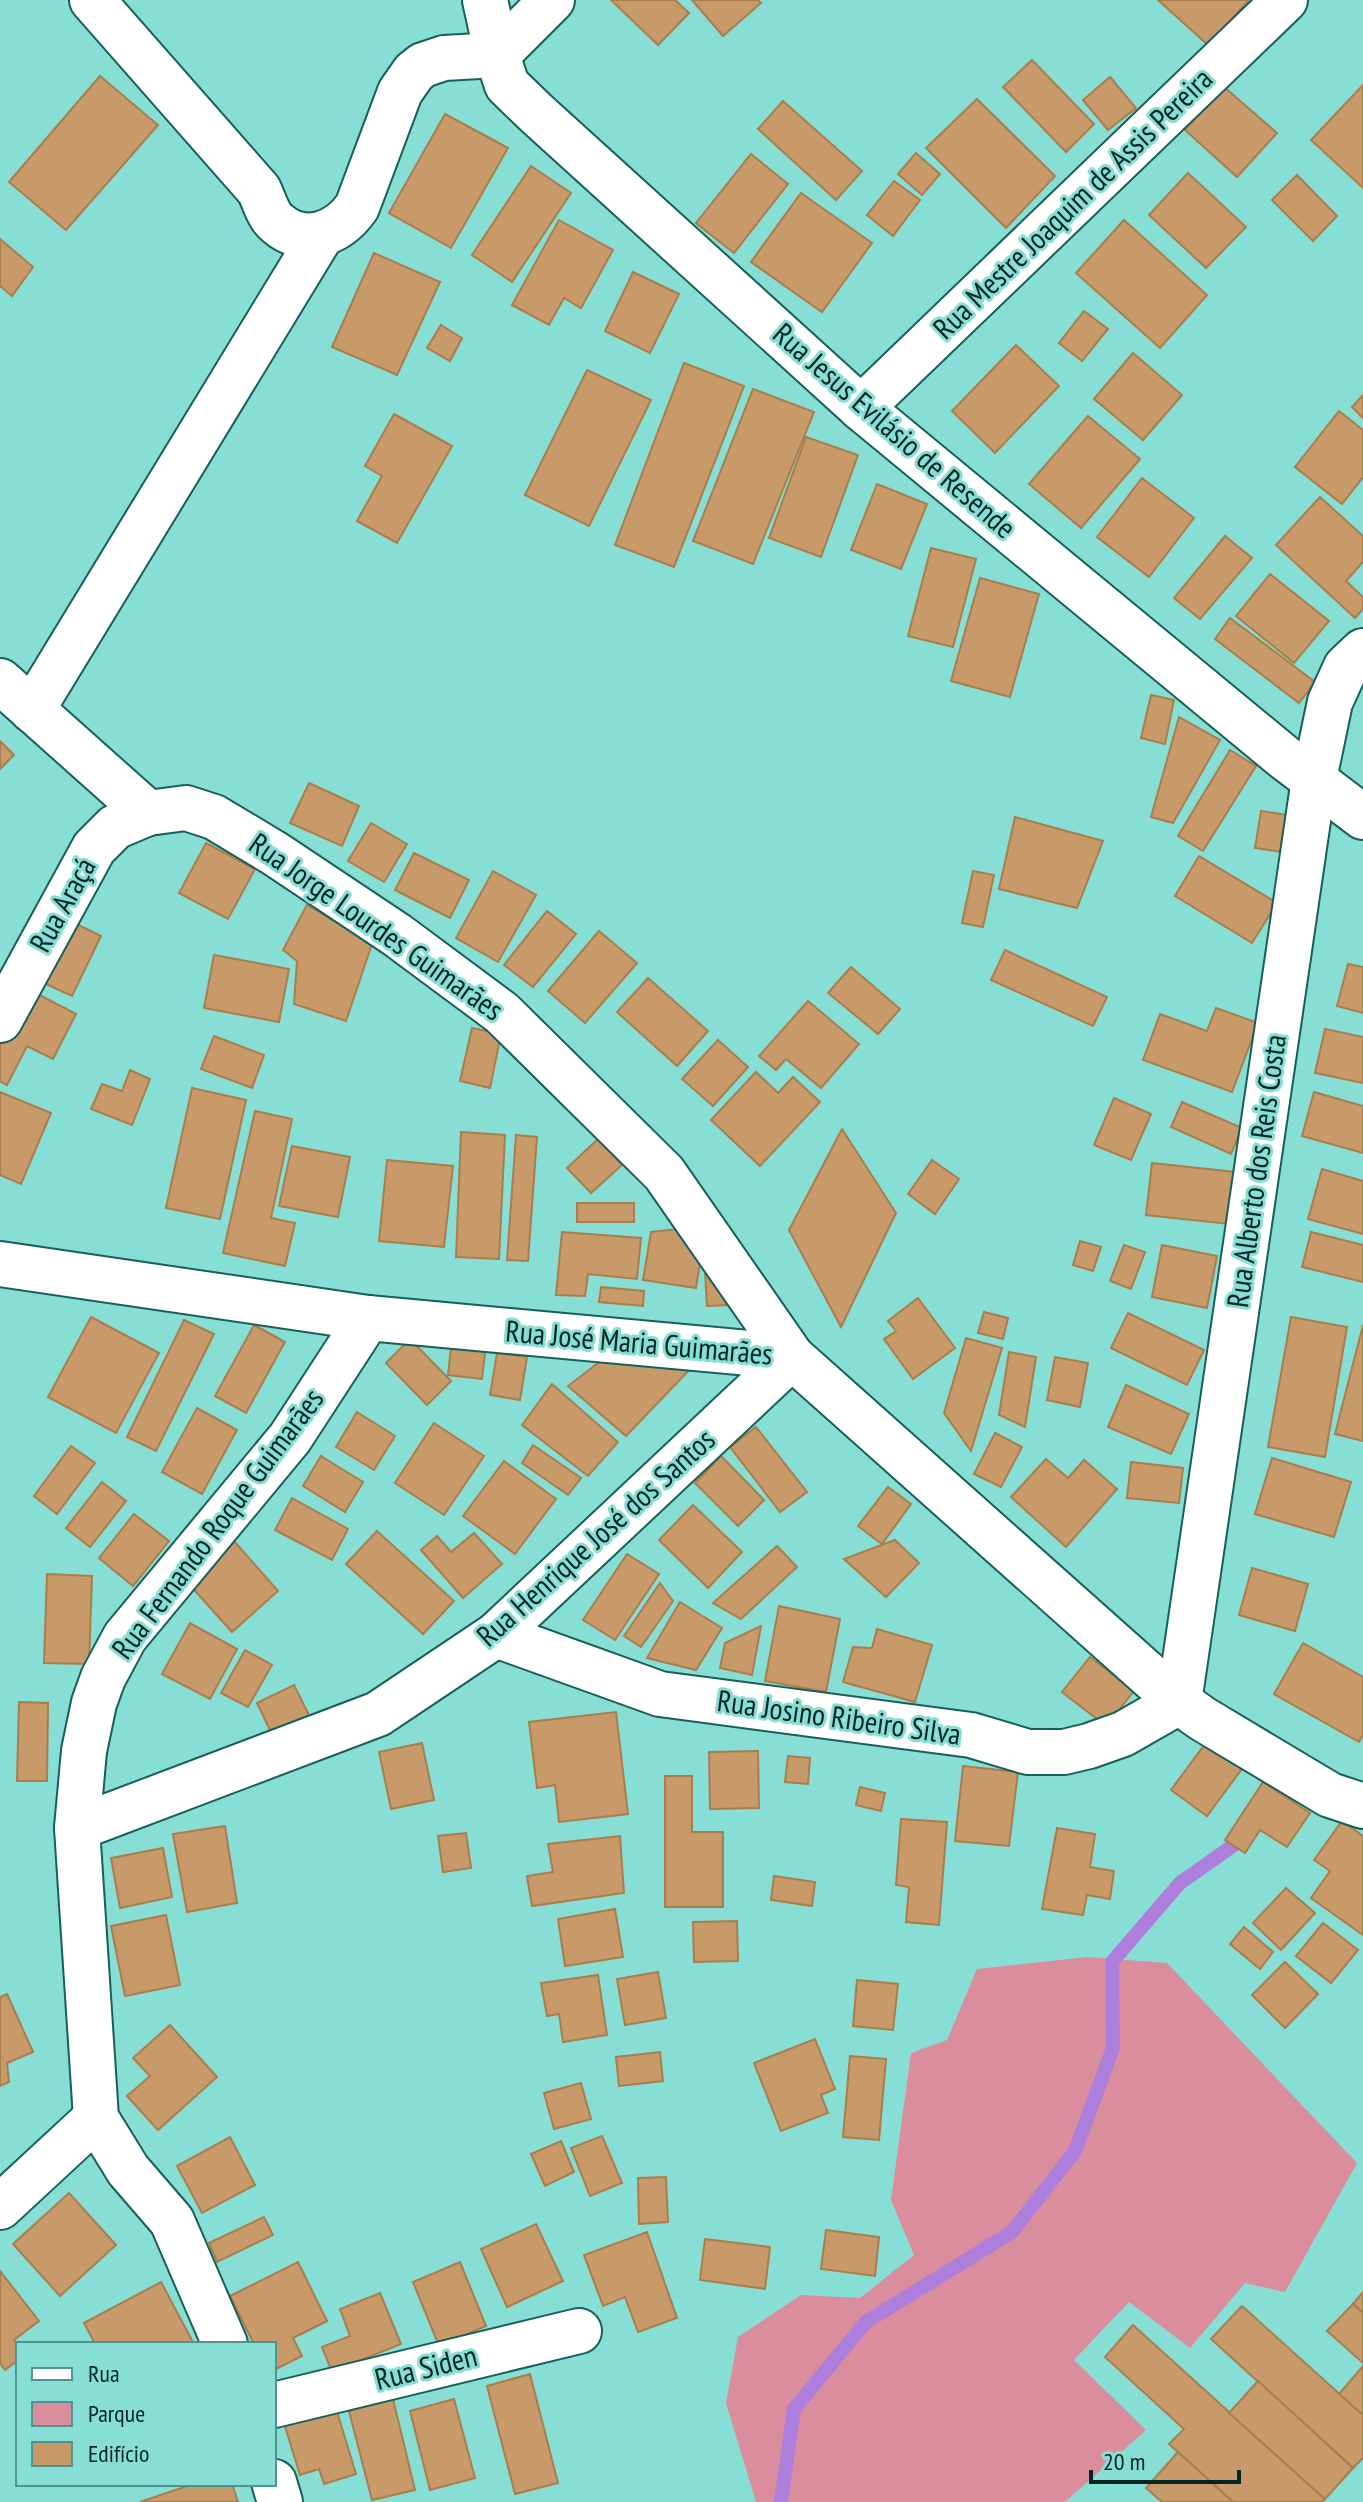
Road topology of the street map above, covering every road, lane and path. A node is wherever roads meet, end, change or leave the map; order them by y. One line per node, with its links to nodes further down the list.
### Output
1 (92, 0): 6 (street)
2 (485, 0): 5 (street, Rua Jesus Evilásio de Resende)
3 (552, 0): 5 (street)
4 (1285, 0): 7 (street, Rua Mestre Joaquim de Assis Pereira)
5 (497, 55): 6 (street); 7 (street, Rua Jesus Evilásio de Resende)
6 (322, 234): 10 (street)
7 (861, 408): 11 (street, Rua Jesus Evilásio de Resende)
8 (1363, 651): 11 (street, Rua Alberto dos Reis Costa)
9 (0, 681): 10 (street)
10 (32, 710): 12 (street)
11 (1314, 779): 13 (street, Rua Jesus Evilásio de Resende); 19 (street, Rua Alberto dos Reis Costa)
12 (148, 813): 14 (street, Rua Araçá); 17 (street, Rua Jorge Lourdes Guimarães)
13 (1363, 817)
14 (0, 1020)
15 (0, 1264): 16 (street, Rua José Maria Guimarães)
16 (368, 1318): 17 (street, Rua José Maria Guimarães); 21 (street, Rua Fernando Roque Guimarães)
17 (792, 1357): 18 (street, Rua Henrique José dos Santos); 19 (street, Rua José Maria Guimarães)
18 (496, 1635): 19 (street, Rua Josino Ribeiro Silva); 21 (street, Rua Henrique José dos Santos)
19 (1179, 1702): 20 (street, Rua José Maria Guimarães)
20 (1363, 1806)
21 (77, 1828): 22 (street, Rua Fernando Roque Guimarães)
22 (96, 2118): 23 (street); 25 (street)
23 (0, 2207)
24 (579, 2331): 26 (street, Rua Siden)
25 (224, 2342)
26 (276, 2405)

